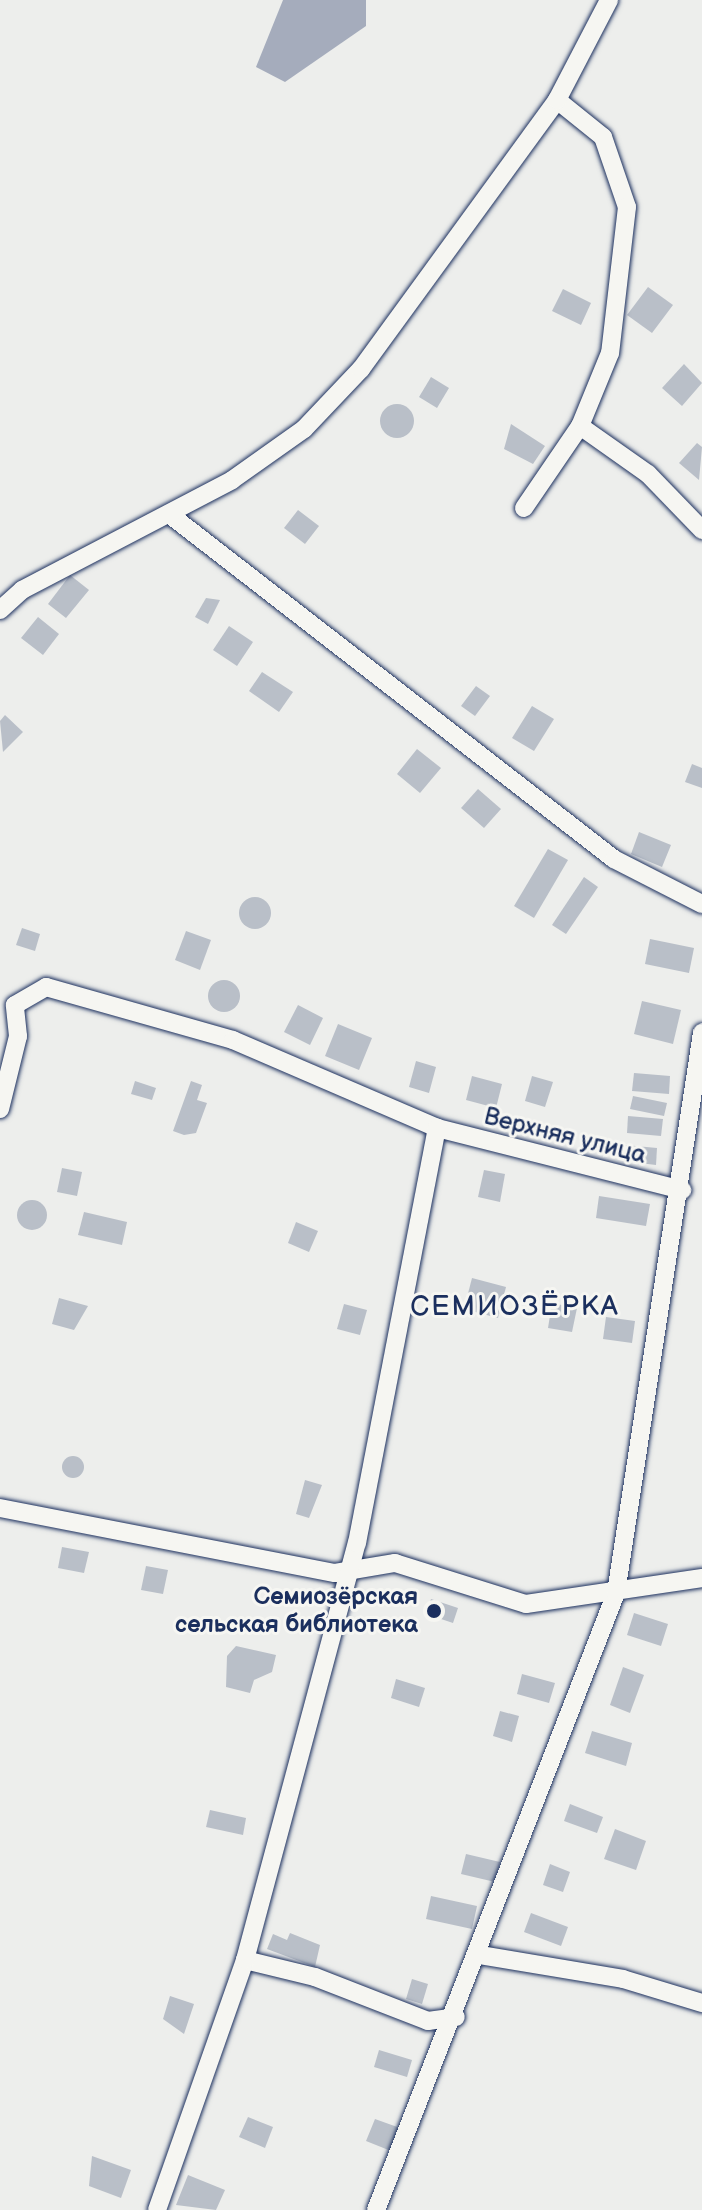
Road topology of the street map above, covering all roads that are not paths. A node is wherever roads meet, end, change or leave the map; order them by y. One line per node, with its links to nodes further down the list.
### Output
1 (609, 0): 2 (street)
2 (557, 100): 3 (street); 5 (street)
3 (580, 426): 4 (street); 6 (street)
4 (524, 508)
5 (169, 514): 7 (street); 8 (street)
6 (702, 530)
7 (0, 610)
8 (702, 904)
9 (7, 1000): 11 (street); 12 (street, Верхняя улица)
10 (702, 1033): 13 (street)
11 (0, 1109)
12 (437, 1128): 13 (street, Верхняя улица); 15 (street)
13 (682, 1190): 17 (street)
14 (0, 1508): 15 (street)
15 (346, 1571): 17 (street); 19 (street)
16 (702, 1578): 17 (street)
17 (616, 1593): 18 (street)
18 (480, 1955): 20 (street); 21 (street)
19 (245, 1960): 21 (street); 22 (street)
20 (702, 2003)
21 (456, 2017): 23 (street)
22 (157, 2210)
23 (376, 2210)

